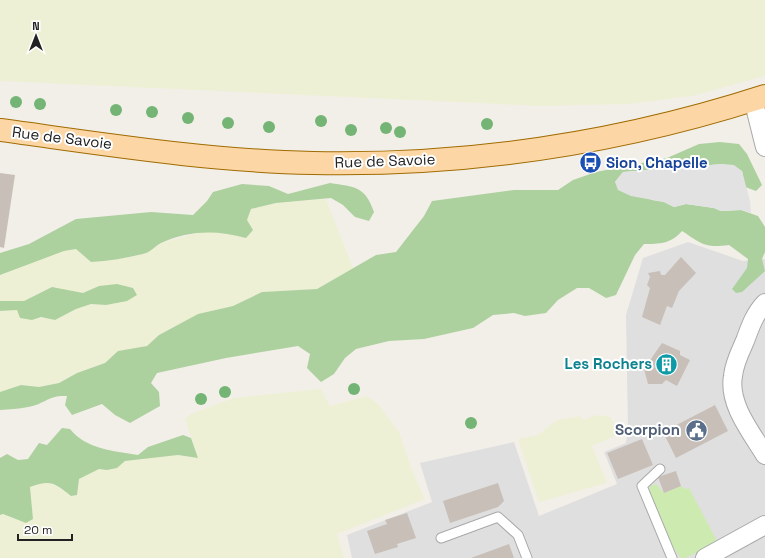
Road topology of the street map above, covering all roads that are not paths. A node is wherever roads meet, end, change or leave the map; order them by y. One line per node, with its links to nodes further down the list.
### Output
1 (759, 98): 2 (main road, Rue de Savoie); 3 (street)
2 (0, 130)
3 (765, 147)
4 (765, 303): 5 (street)
5 (765, 455)
6 (660, 469): 10 (lane)
7 (765, 525): 11 (street)
8 (441, 538): 9 (lane)
9 (527, 558)
10 (672, 558)
11 (705, 558)

